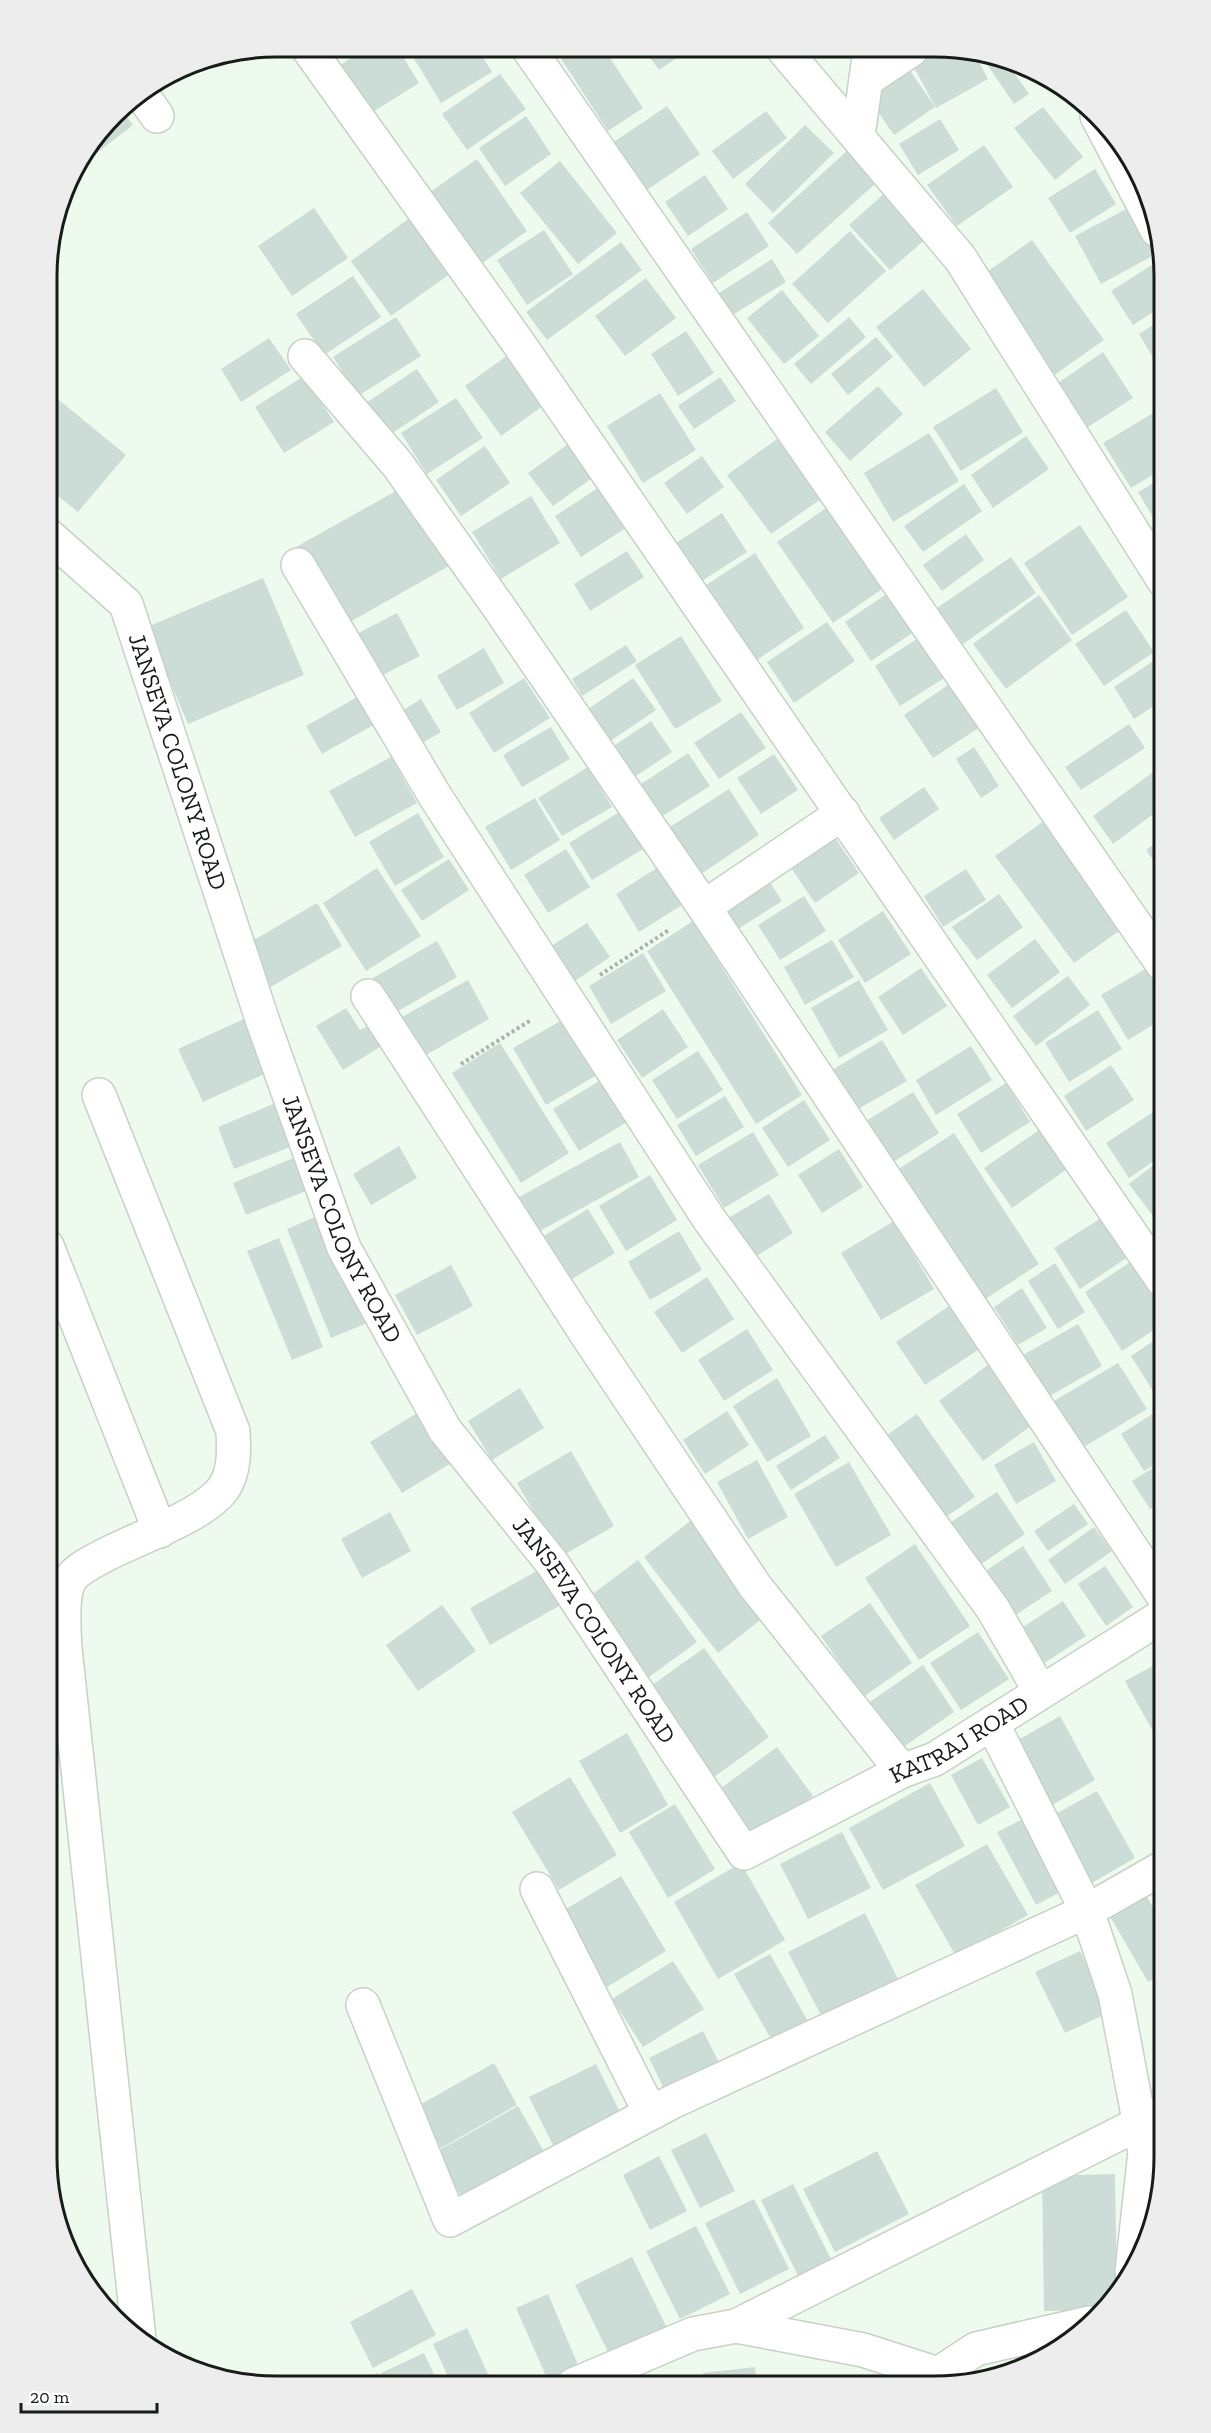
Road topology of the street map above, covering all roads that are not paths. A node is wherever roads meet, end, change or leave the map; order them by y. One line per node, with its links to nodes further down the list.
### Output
1 (314, 57): 13 (street)
2 (534, 57): 15 (street)
3 (790, 57): 6 (street)
4 (891, 57): 5 (street)
5 (868, 65): 6 (street)
6 (858, 136): 12 (street)
7 (1120, 159): 8 (street)
8 (1137, 192)
9 (305, 356): 14 (street)
10 (57, 543): 26 (street, JANSEVA COLONY ROAD)
11 (298, 565): 23 (street)
12 (1154, 565)
13 (843, 813): 14 (street); 18 (street)
14 (704, 907): 21 (street)
15 (1154, 952)
16 (368, 996): 25 (street)
17 (99, 1095): 20 (street)
18 (1154, 1267)
19 (57, 1271): 20 (street)
20 (160, 1531): 35 (street)
21 (1154, 1582)
22 (1154, 1621): 23 (street, KATRAJ ROAD)
23 (1040, 1691): 24 (street, KATRAJ ROAD)
24 (992, 1723): 25 (street, KATRAJ ROAD); 29 (street)
25 (902, 1771): 26 (street, KATRAJ ROAD)
26 (744, 1853)
27 (1154, 1873): 29 (street)
28 (537, 1888): 31 (street)
29 (1087, 1911): 31 (street); 32 (street)
30 (363, 2005): 31 (street)
31 (650, 2112)
32 (1152, 2118): 33 (street); 34 (street)
33 (1135, 2246)
34 (736, 2326): 37 (street); 38 (street)
35 (138, 2327)
36 (1073, 2327): 39 (street)
37 (594, 2376)
38 (928, 2376)
39 (943, 2376)

